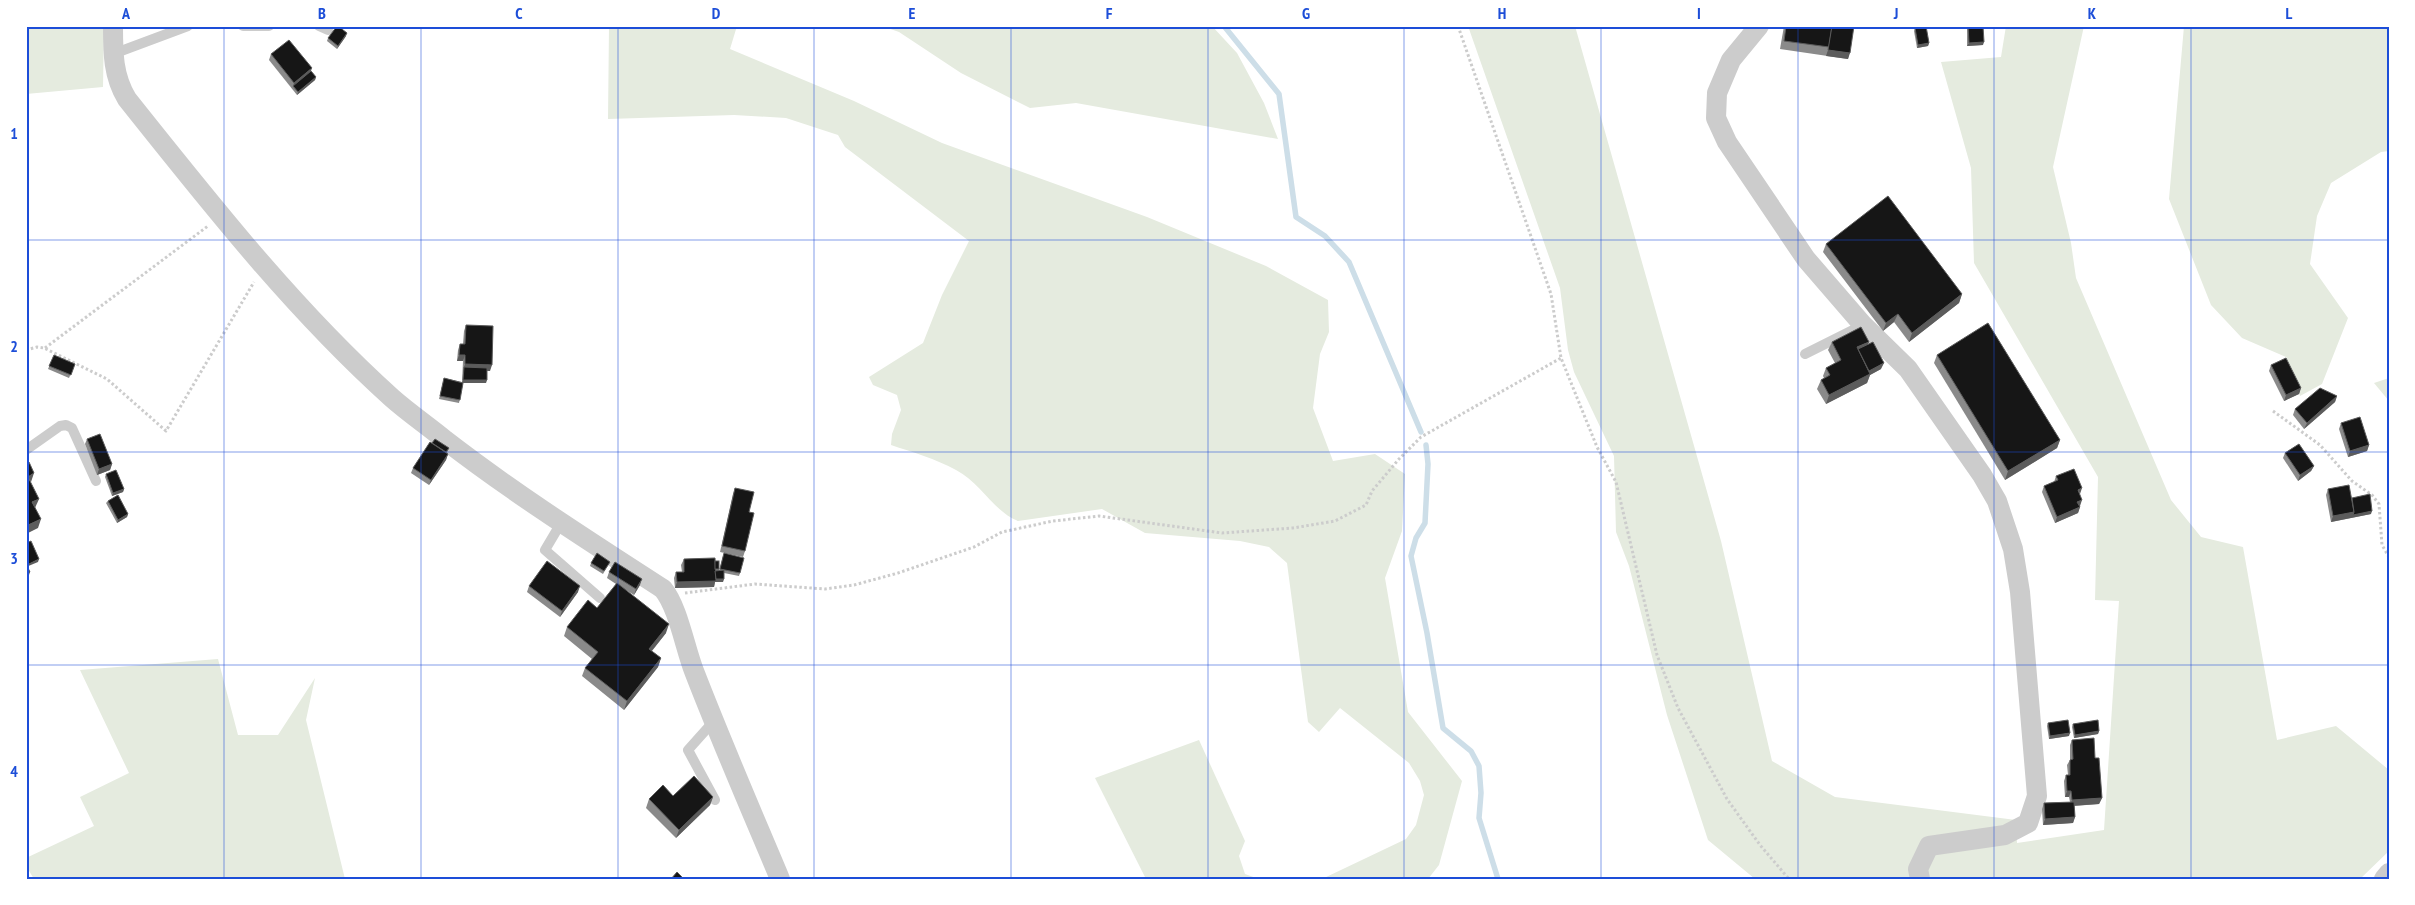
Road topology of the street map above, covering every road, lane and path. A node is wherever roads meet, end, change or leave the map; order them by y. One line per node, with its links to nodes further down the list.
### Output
1 (113, 26): 7 (street)
2 (188, 26): 7 (lane)
3 (243, 26): 4 (lane)
4 (269, 26)
5 (1458, 26): 14 (path)
6 (1759, 26): 10 (street)
7 (113, 54): 8 (street)
8 (220, 216): 9 (street); 11 (path)
9 (264, 266): 11 (path); 18 (street)
10 (1863, 324): 13 (lane); 27 (street)
11 (44, 348): 12 (path)
12 (26, 350)
13 (1806, 354)
14 (1561, 358): 20 (path); 26 (path)
15 (2273, 411): 19 (path)
16 (26, 450): 17 (lane)
17 (96, 481)
18 (561, 523): 20 (street); 21 (lane)
19 (2389, 557)
20 (668, 595): 22 (street)
21 (600, 598)
22 (713, 722): 23 (lane); 25 (street)
23 (715, 800)
24 (2389, 873): 28 (street)
25 (780, 879)
26 (1789, 879)
27 (1920, 879)
28 (2384, 879)

